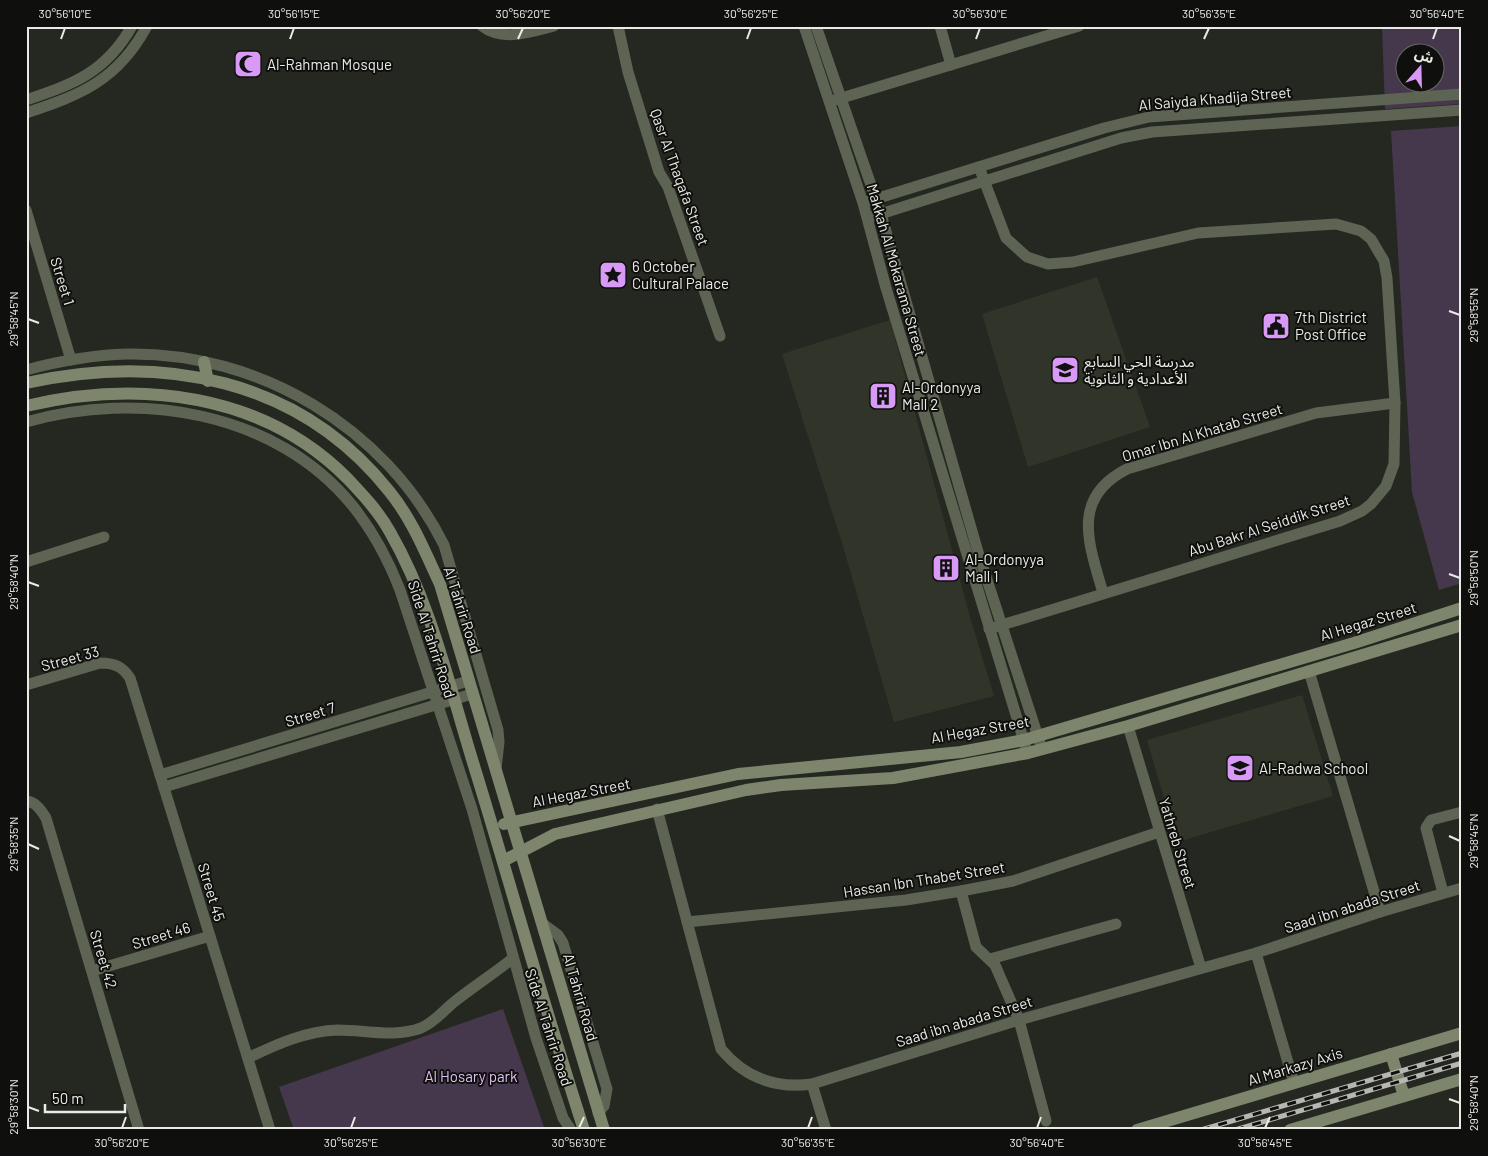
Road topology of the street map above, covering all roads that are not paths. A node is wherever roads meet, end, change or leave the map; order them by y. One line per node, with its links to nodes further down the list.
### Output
1 (132, 26): 13 (street)
2 (147, 26): 16 (street)
3 (482, 26): 4 (street)
4 (554, 26)
5 (618, 26): 24 (street, Qasr Al Thaqafa Street)
6 (804, 26): 14 (street, Makkah Al Mokarama Street)
7 (816, 26): 12 (street, Makkah Al Mokarama Street)
8 (940, 26): 10 (street)
9 (1078, 26): 10 (street)
10 (950, 65): 12 (street)
11 (1462, 94): 17 (street, Al Saiyda Khadija Street)
12 (842, 98): 14 (street); 19 (street, Makkah Al Mokarama Street)
13 (26, 100)
14 (830, 101): 20 (street, Makkah Al Mokarama Street)
15 (1462, 110): 18 (street, Al Saiyda Khadija Street)
16 (26, 113)
17 (979, 167): 18 (street, Abu Bakr Al Seiddik Street); 19 (street, Al Saiyda Khadija Street)
18 (985, 181): 22 (street, Al Saiyda Khadija Street); 30 (street, Abu Bakr Al Seiddik Street)
19 (876, 199): 20 (street, Al Saiyda Khadija Street); 22 (street, Makkah Al Mokarama Street)
20 (863, 203): 23 (street, Makkah Al Mokarama Street)
21 (27, 213): 25 (street, Street 1)
22 (881, 214): 23 (street, Al Saiyda Khadija Street); 37 (street, Makkah Al Mokarama Street)
23 (868, 219): 38 (street, Makkah Al Mokarama Street)
24 (720, 336)
25 (71, 360): 26 (street); 27 (street)
26 (204, 362): 28 (street); 54 (street)
27 (26, 370)
28 (208, 381): 29 (street, Al Tahrir Road); 42 (street, Al Tahrir Road)
29 (26, 383)
30 (1395, 403): 35 (street, Abu Bakr Al Seiddik Street); 35 (street, Omar Ibn Al Khatab Street)
31 (26, 406): 44 (street)
32 (26, 422): 45 (street, Side Al Tahrir Road)
33 (104, 538): 34 (street)
34 (26, 562)
35 (1103, 593): 37 (street, Abu Bakr Al Seiddik Street)
36 (1462, 608): 50 (street, Al Hegaz Street)
37 (1002, 624): 38 (street, Abu Bakr Al Seiddik Street); 50 (street, Makkah Al Mokarama Street)
38 (989, 628): 51 (street, Makkah Al Mokarama Street)
39 (1461, 628): 41 (street, Al Hegaz Street)
40 (120, 667): 43 (street, Street 33); 55 (street, Street 45)
41 (1309, 671): 49 (street, Al Hegaz Street); 68 (street)
42 (468, 681): 44 (street, Street 7); 46 (street, Al Tahrir Road)
43 (26, 685)
44 (450, 687): 45 (street, Street 7); 47 (street)
45 (434, 692): 48 (street, Side Al Tahrir Road); 55 (street, Street 7)
46 (472, 694): 47 (street, Street 7); 54 (street, Al Tahrir Road)
47 (454, 700): 48 (street, Street 7); 61 (street)
48 (438, 705): 56 (street, Street 7); 73 (street, Side Al Tahrir Road)
49 (1128, 726): 52 (street, Al Hegaz Street); 62 (street, Yathreb Street)
50 (1038, 736): 51 (street, Al Hegaz Street); 52 (street, Makkah Al Mokarama Street)
51 (1024, 740): 53 (street, Makkah Al Mokarama Street); 60 (street, Al Hegaz Street)
52 (1042, 749): 53 (street, Al Hegaz Street)
53 (1028, 753): 58 (street, Al Hegaz Street)
54 (496, 769): 60 (street, Al Tahrir Road)
55 (160, 775): 56 (street, Street 45)
56 (164, 787): 71 (street, Street 45)
57 (29, 802): 76 (street, Street 42)
58 (657, 809): 63 (street, Al Hegaz Street); 69 (street, Saad ibn abada Street)
59 (1462, 812): 67 (street)
60 (512, 822): 61 (street, Al Hegaz Street); 63 (street, Al Tahrir Road)
61 (493, 828): 64 (street)
62 (1159, 832): 66 (street, Hassan Ibn Thabet Street); 75 (street, Yathreb Street)
63 (521, 851): 64 (street, Al Hegaz Street); 90 (street, Al Tahrir Road)
64 (503, 861): 89 (street)
65 (1462, 888): 67 (street, Saad ibn abada Street)
66 (961, 891): 69 (street, Hassan Ibn Thabet Street); 74 (street)
67 (1443, 893): 68 (street, Saad ibn abada Street)
68 (1380, 912): 72 (street, Saad ibn abada Street)
69 (687, 922): 83 (street, Saad ibn abada Street)
70 (1116, 924): 74 (street)
71 (210, 936): 76 (street, Street 46); 80 (street, Street 45)
72 (1256, 953): 75 (street, Saad ibn abada Street); 82 (street)
73 (512, 959): 80 (street); 88 (street, Side Al Tahrir Road)
74 (990, 959): 77 (street)
75 (1201, 968): 77 (street, Saad ibn abada Street)
76 (92, 971): 86 (street, Street 42)
77 (1019, 1020): 83 (street, Saad ibn abada Street); 85 (street)
78 (1462, 1033): 79 (street, Al Markazy Axis)
79 (1391, 1054): 82 (street, Al Markazy Axis); 84 (street)
80 (248, 1058): 87 (street, Street 45)
81 (1462, 1079): 84 (street)
82 (1294, 1083): 92 (street, Al Markazy Axis)
83 (812, 1084): 91 (street)
84 (1404, 1096): 93 (street)
85 (1046, 1121)
86 (139, 1130)
87 (270, 1130)
88 (571, 1130)
89 (584, 1130)
90 (604, 1130)
91 (826, 1130)
92 (1136, 1130)
93 (1290, 1130)

